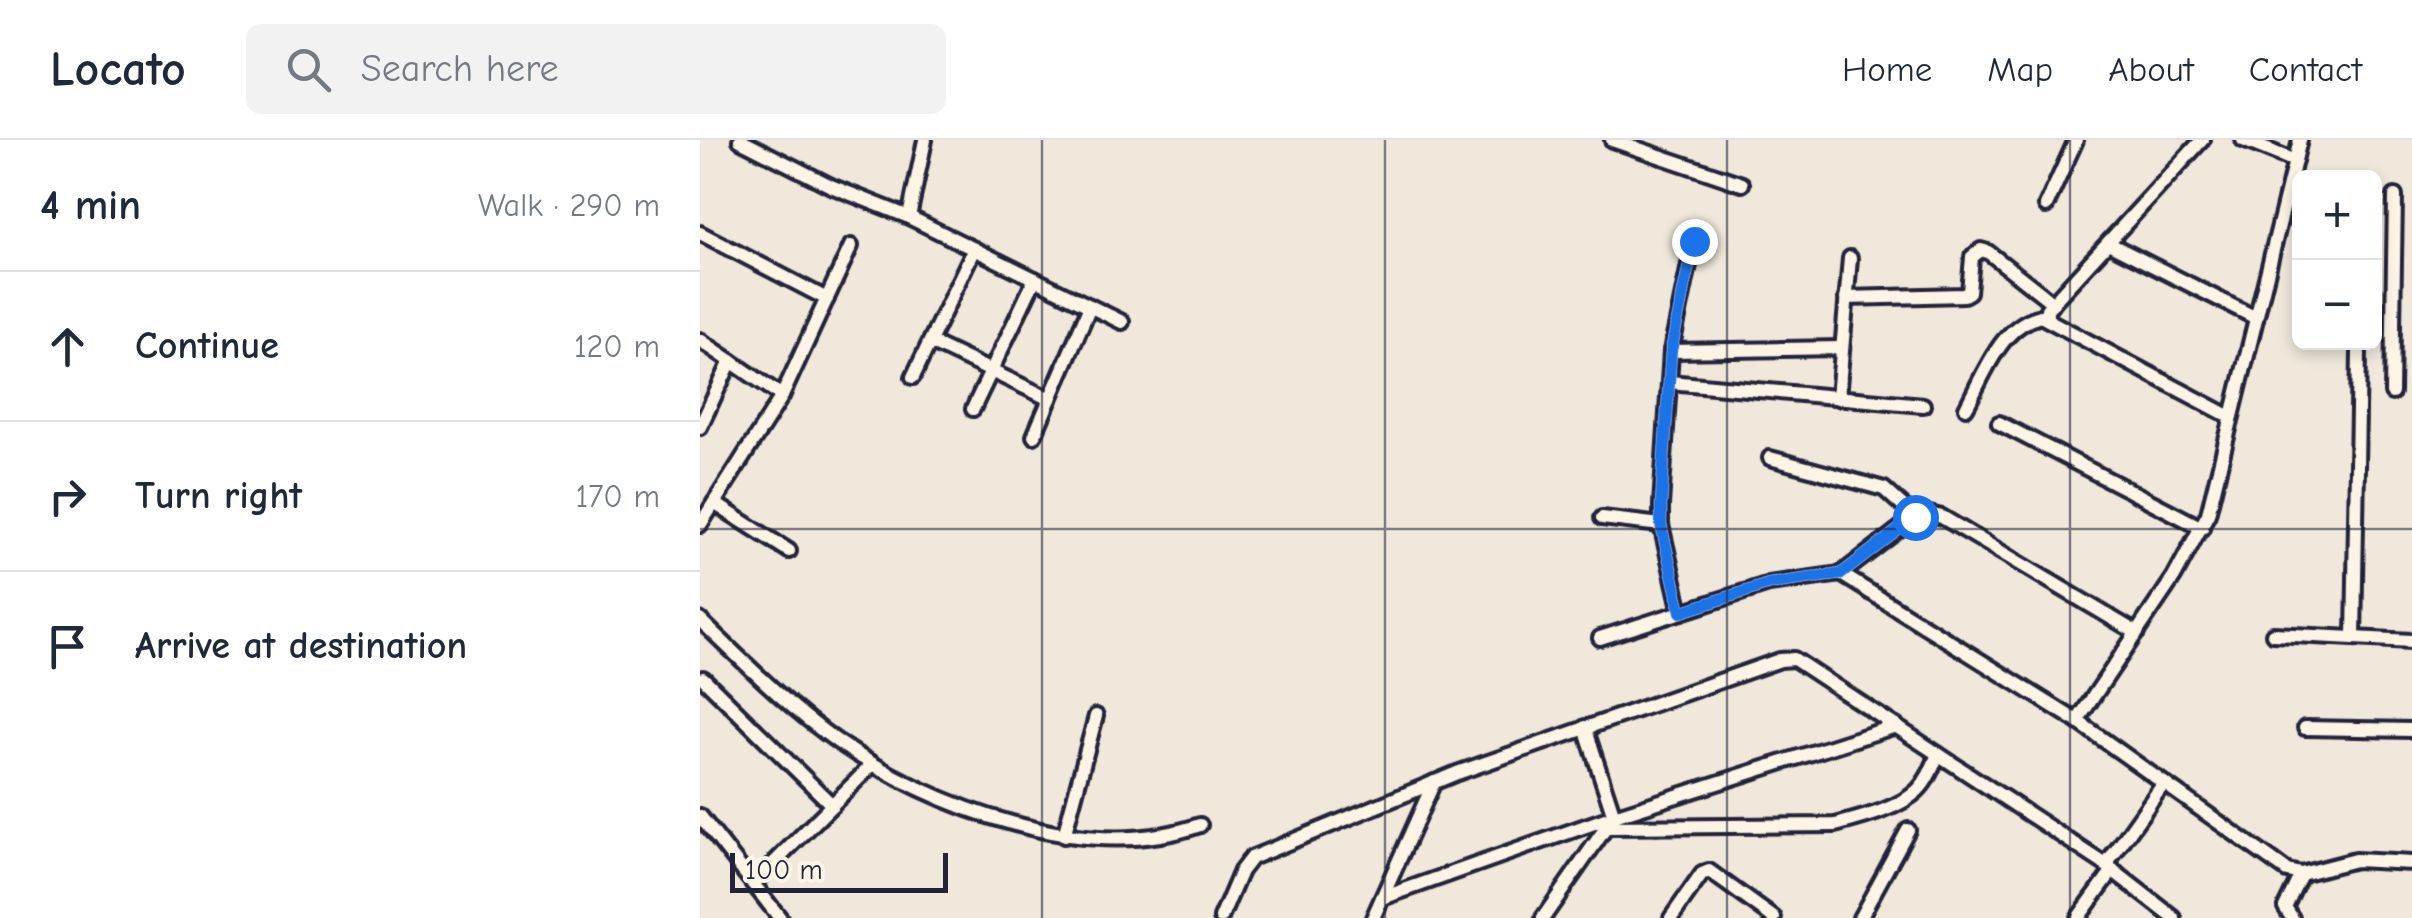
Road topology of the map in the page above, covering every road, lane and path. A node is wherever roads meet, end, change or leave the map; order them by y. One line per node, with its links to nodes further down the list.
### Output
1 (740, 140): 12 (street)
2 (925, 140): 12 (street)
3 (1612, 140): 9 (street)
4 (2076, 140): 11 (street)
5 (2202, 140): 15 (street)
6 (2243, 140): 8 (street)
7 (2300, 140): 8 (street)
8 (2295, 161): 26 (street)
9 (1742, 184)
10 (2395, 196): 18 (street)
11 (2046, 206)
12 (908, 217): 17 (street)
13 (700, 233): 22 (street)
14 (1694, 241): 31 (street)
15 (2108, 243): 25 (street); 26 (street)
16 (851, 246): 22 (street)
17 (974, 249): 21 (street); 29 (street)
18 (2394, 255): 19 (street); 37 (street)
19 (2412, 256)
20 (1850, 258): 23 (street)
21 (1035, 279): 24 (street); 34 (street)
22 (827, 298): 38 (street)
23 (1846, 298): 25 (street); 30 (street)
24 (1090, 306): 27 (street); 40 (street)
25 (2050, 309): 42 (street); 44 (street)
26 (2256, 318): 44 (street)
27 (1122, 322)
28 (700, 340): 33 (street)
29 (930, 342): 34 (street); 35 (street)
30 (1842, 348): 31 (street); 39 (street)
31 (1671, 351): 36 (street)
32 (2359, 353): 61 (street)
33 (731, 361): 38 (street); 46 (street)
34 (991, 371): 40 (street); 43 (street)
35 (913, 377)
36 (1669, 382): 39 (street); 53 (street)
37 (2392, 393)
38 (782, 396): 49 (street)
39 (1838, 398): 41 (street)
40 (1050, 400): 47 (street)
41 (1923, 406)
42 (1966, 408)
43 (973, 409)
44 (2231, 417): 54 (street)
45 (2000, 423): 54 (street)
46 (700, 427)
47 (1034, 436)
48 (1770, 458): 50 (street)
49 (714, 503): 52 (street); 55 (street)
50 (1915, 517): 56 (street); 59 (street)
51 (1602, 518): 53 (street)
52 (700, 525)
53 (1661, 525): 57 (street)
54 (2202, 528): 59 (street)
55 (789, 551)
56 (1841, 574): 57 (street); 66 (street)
57 (1681, 612): 62 (street)
58 (700, 620): 72 (street)
59 (2137, 633): 66 (street)
60 (2273, 634): 61 (street)
61 (2354, 637): 63 (street)
62 (1600, 638)
63 (2412, 642)
64 (703, 678): 75 (street)
65 (1096, 716): 80 (street)
66 (2077, 721): 74 (street)
67 (1896, 726): 68 (street); 71 (street); 77 (street)
68 (1585, 727): 73 (street); 77 (street)
69 (2305, 728): 70 (street)
70 (2412, 730)
71 (1938, 754): 77 (street); 82 (street)
72 (873, 764): 75 (street); 80 (street)
73 (1434, 782): 85 (street); 87 (street)
74 (2164, 783): 82 (street); 83 (street)
75 (832, 805): 84 (street)
76 (700, 816): 84 (street)
77 (1609, 821): 85 (street); 89 (street)
78 (1200, 825): 80 (street)
79 (1908, 830): 92 (street)
80 (1064, 836)
81 (2412, 863): 83 (street)
82 (2110, 868): 93 (street); 94 (street)
83 (2301, 874): 95 (street)
84 (753, 884): 86 (street)
85 (1382, 898): 88 (street)
86 (780, 918)
87 (1221, 918)
88 (1373, 918)
89 (1543, 918)
90 (1672, 918): 91 (street)
91 (1774, 918)
92 (1862, 918)
93 (2078, 918)
94 (2174, 918)
95 (2292, 918)

